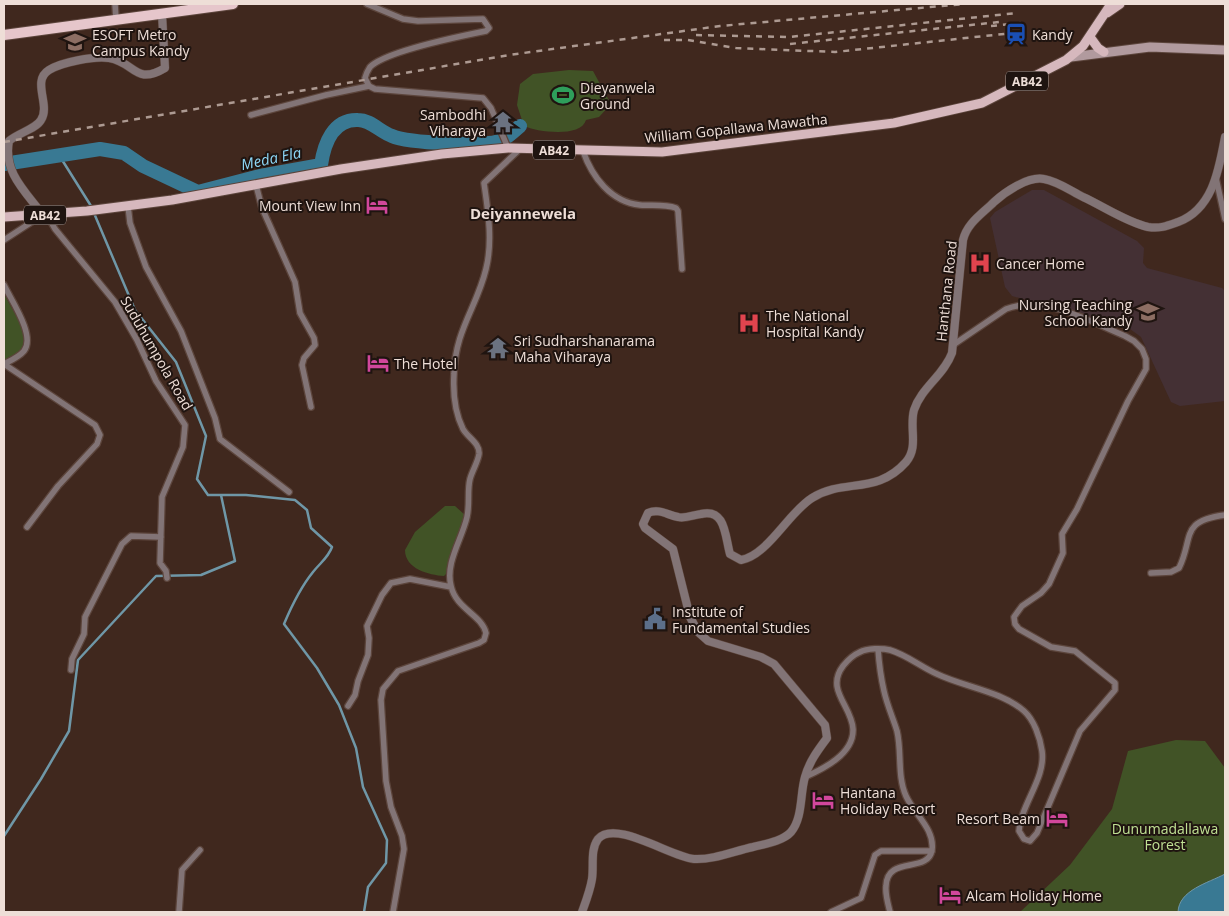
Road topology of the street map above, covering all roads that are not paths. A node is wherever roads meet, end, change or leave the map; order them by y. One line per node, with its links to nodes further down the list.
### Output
1 (115, 4): 7 (street)
2 (233, 4): 6 (highway)
3 (367, 4): 13 (street)
4 (1120, 4): 5 (main road)
5 (1108, 8): 9 (main road, William Gopallawa Mawatha / AB42)
6 (162, 14): 7 (highway); 22 (street)
7 (116, 19): 8 (highway)
8 (4, 35)
9 (1090, 37): 11 (main road); 12 (main road, William Gopallawa Mawatha / AB42)
10 (1225, 50): 11 (main road)
11 (1104, 52): 12 (main road)
12 (1071, 57): 18 (main road, William Gopallawa Mawatha / AB42)
13 (369, 86): 14 (street); 16 (street)
14 (250, 116)
15 (1225, 137): 19 (street)
16 (508, 145): 17 (main road, William Gopallawa Mawatha / AB42); 20 (main road, William Gopallawa Mawatha / AB42)
17 (521, 148): 18 (main road, William Gopallawa Mawatha / AB42); 37 (street)
18 (583, 151): 26 (street)
19 (1216, 178): 24 (street); 28 (street, Hanthana Road)
20 (256, 185): 21 (main road, William Gopallawa Mawatha / AB42); 30 (street)
21 (127, 206): 22 (main road, William Gopallawa Mawatha / AB42); 31 (street)
22 (45, 215): 23 (main road, William Gopallawa Mawatha / AB42); 25 (street); 34 (street, Suduhumpola Road)
23 (4, 216)
24 (1225, 219)
25 (4, 240)
26 (682, 269)
27 (4, 285): 29 (street)
28 (953, 345): 38 (street); 41 (street, Hanthana Road)
29 (4, 364): 33 (street)
30 (311, 408)
31 (289, 492)
32 (1225, 515): 35 (street)
33 (27, 527)
34 (161, 537): 36 (street, Suduhumpola Road); 39 (street)
35 (1151, 574)
36 (167, 575)
37 (451, 587): 40 (street); 45 (street)
38 (878, 649): 41 (street); 43 (street)
39 (71, 670)
40 (348, 706)
41 (804, 777): 46 (street, Hanthana Road)
42 (200, 850): 44 (street)
43 (932, 851): 47 (street); 48 (street)
44 (179, 912)
45 (393, 912)
46 (582, 912)
47 (831, 912)
48 (890, 912)

